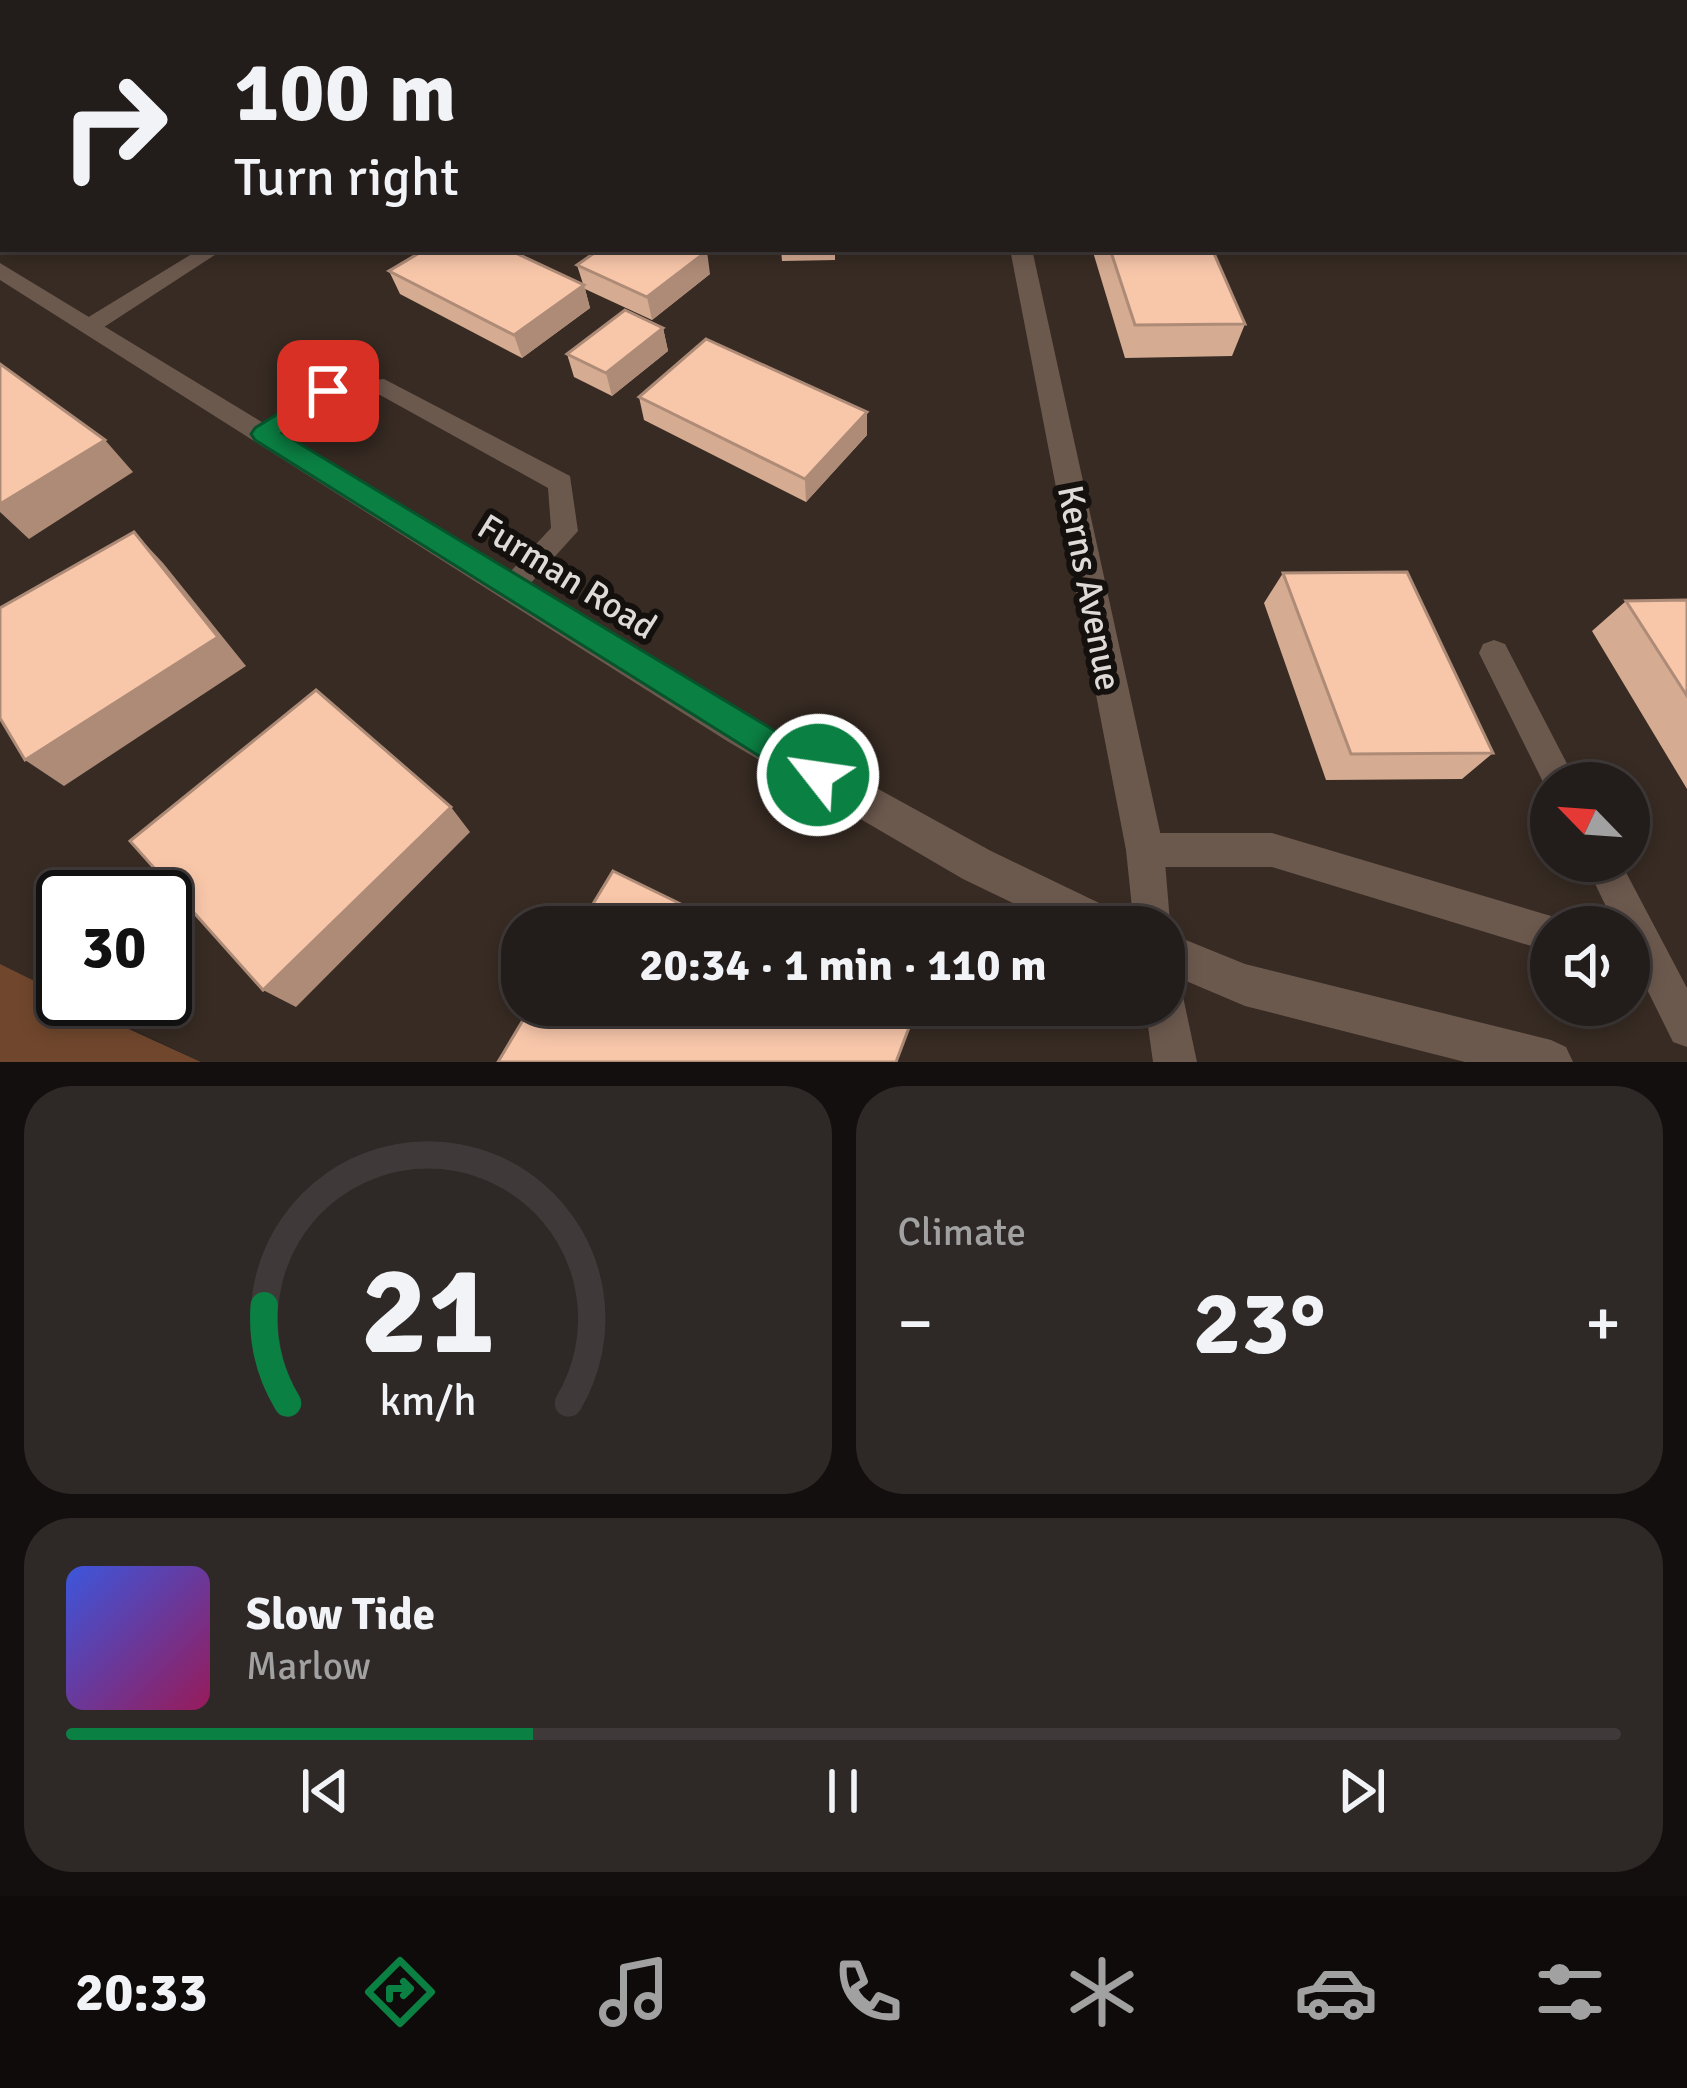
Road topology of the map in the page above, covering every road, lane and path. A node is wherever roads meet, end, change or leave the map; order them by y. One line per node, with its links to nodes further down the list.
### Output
1 (209, 252): 4 (lane)
2 (1022, 252): 9 (street, Kerns Avenue)
3 (8, 283): 4 (street, Furman Road)
4 (90, 326): 5 (street, Furman Road)
5 (264, 434): 6 (street, Furman Road); 6 (lane)
6 (510, 587): 10 (street, Furman Road)
7 (1494, 653): 8 (lane)
8 (1550, 762)
9 (1144, 850): 11 (street, Kerns Avenue); 12 (lane)
10 (1062, 906)
11 (1151, 906)
12 (1530, 928)
13 (1185, 960): 18 (street)
14 (1650, 969): 16 (lane)
15 (1169, 1026): 17 (street)
16 (1687, 1028)
17 (1175, 1062)
18 (1551, 1062)

